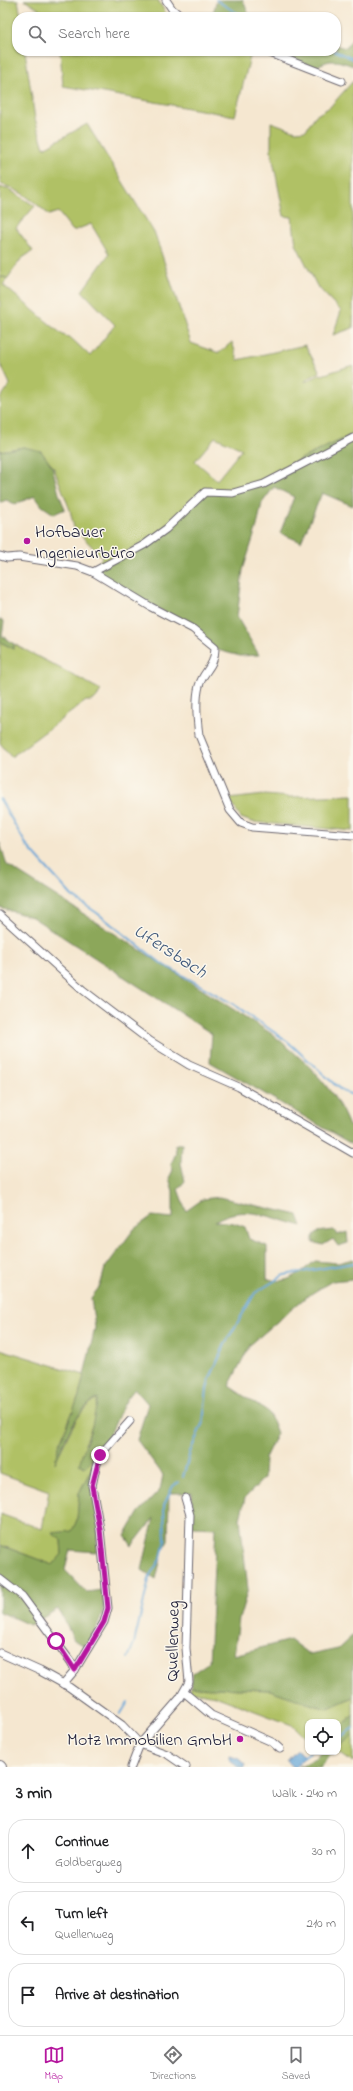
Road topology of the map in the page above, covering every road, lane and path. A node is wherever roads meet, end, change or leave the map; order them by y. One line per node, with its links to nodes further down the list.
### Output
1 (166, 0): 2 (street)
2 (176, 12)
3 (278, 56): 4 (street)
4 (342, 81)
5 (353, 438): 7 (street)
6 (0, 556): 7 (street)
7 (93, 572): 8 (street)
8 (353, 835)
9 (0, 915): 10 (street)
10 (353, 1153)
11 (130, 1421): 15 (street)
12 (184, 1498): 17 (street, Quellenweg)
13 (0, 1579): 15 (street)
14 (0, 1653): 16 (street)
15 (75, 1670): 16 (street)
16 (63, 1684): 18 (street)
17 (184, 1692): 18 (street, Quellenweg); 19 (street)
18 (140, 1744): 20 (street, Quellenweg); 21 (street)
19 (280, 1749)
20 (132, 1767)
21 (186, 1767)

